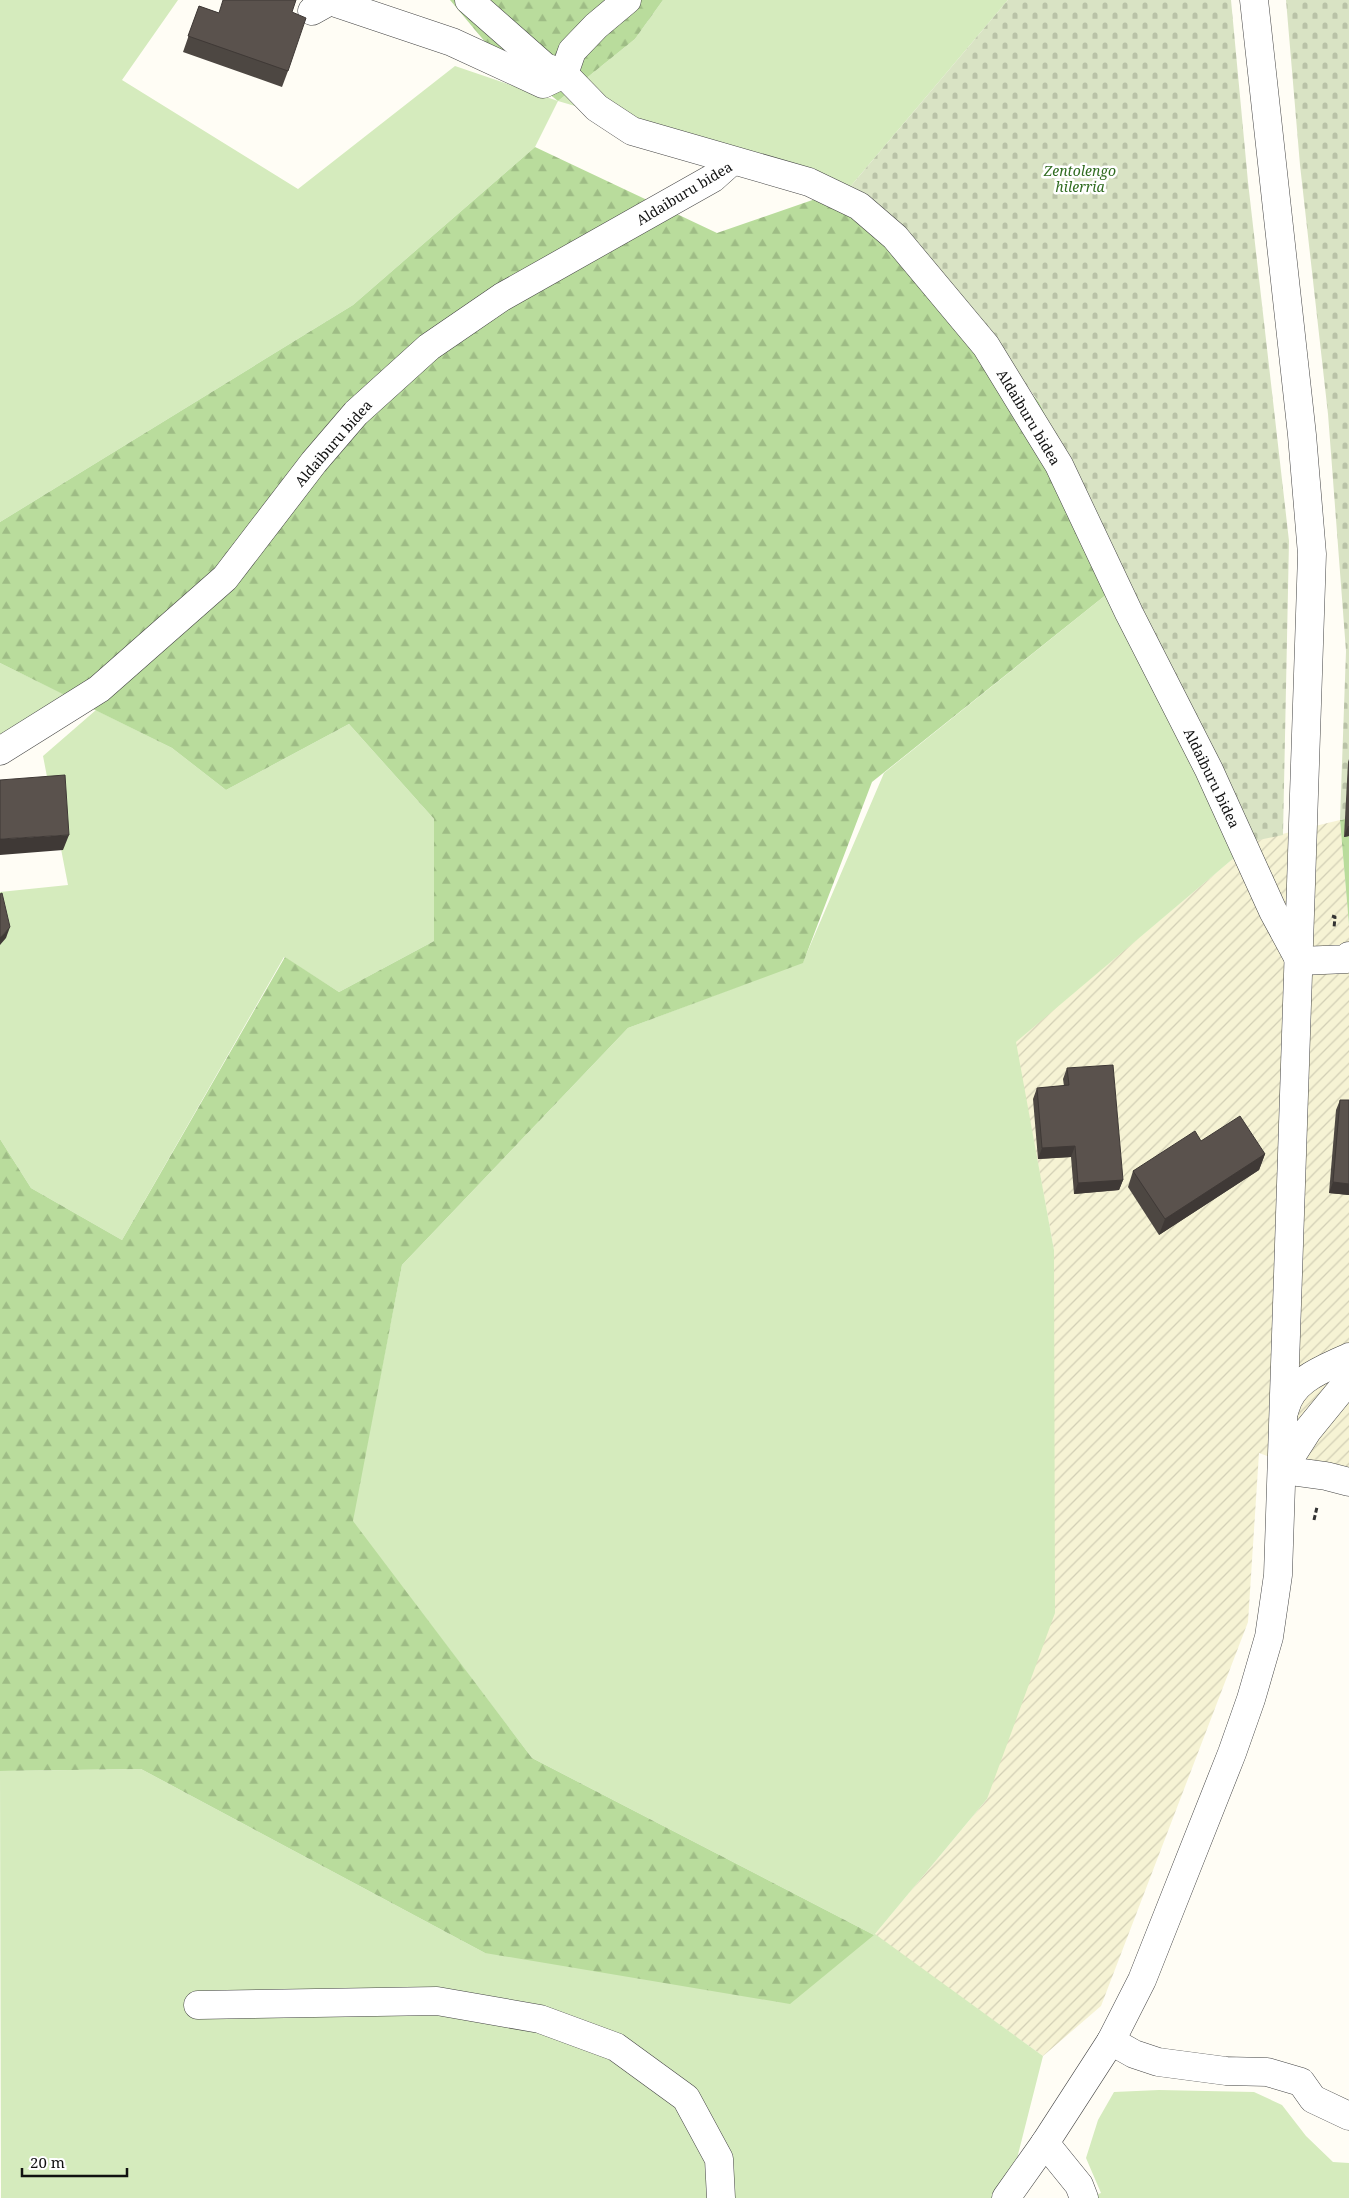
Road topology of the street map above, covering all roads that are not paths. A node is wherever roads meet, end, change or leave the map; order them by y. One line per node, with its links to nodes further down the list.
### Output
1 (469, 0): 5 (street)
2 (627, 0): 5 (street)
3 (1254, 0): 9 (street)
4 (312, 11): 5 (street)
5 (564, 74): 6 (street)
6 (732, 161): 7 (street, Aldaiburu bidea); 9 (street, Aldaiburu bidea)
7 (0, 751)
8 (1349, 956): 9 (street)
9 (1300, 961): 12 (street)
10 (1349, 1357): 12 (street)
11 (1349, 1380): 13 (street)
12 (1284, 1416): 13 (street)
13 (1282, 1470): 14 (street); 16 (street)
14 (1349, 1482)
15 (198, 2005): 19 (street)
16 (1111, 2041): 17 (street); 18 (street)
17 (1349, 2116)
18 (1045, 2143): 20 (street); 21 (street)
19 (721, 2198)
20 (1006, 2198)
21 (1084, 2198)

